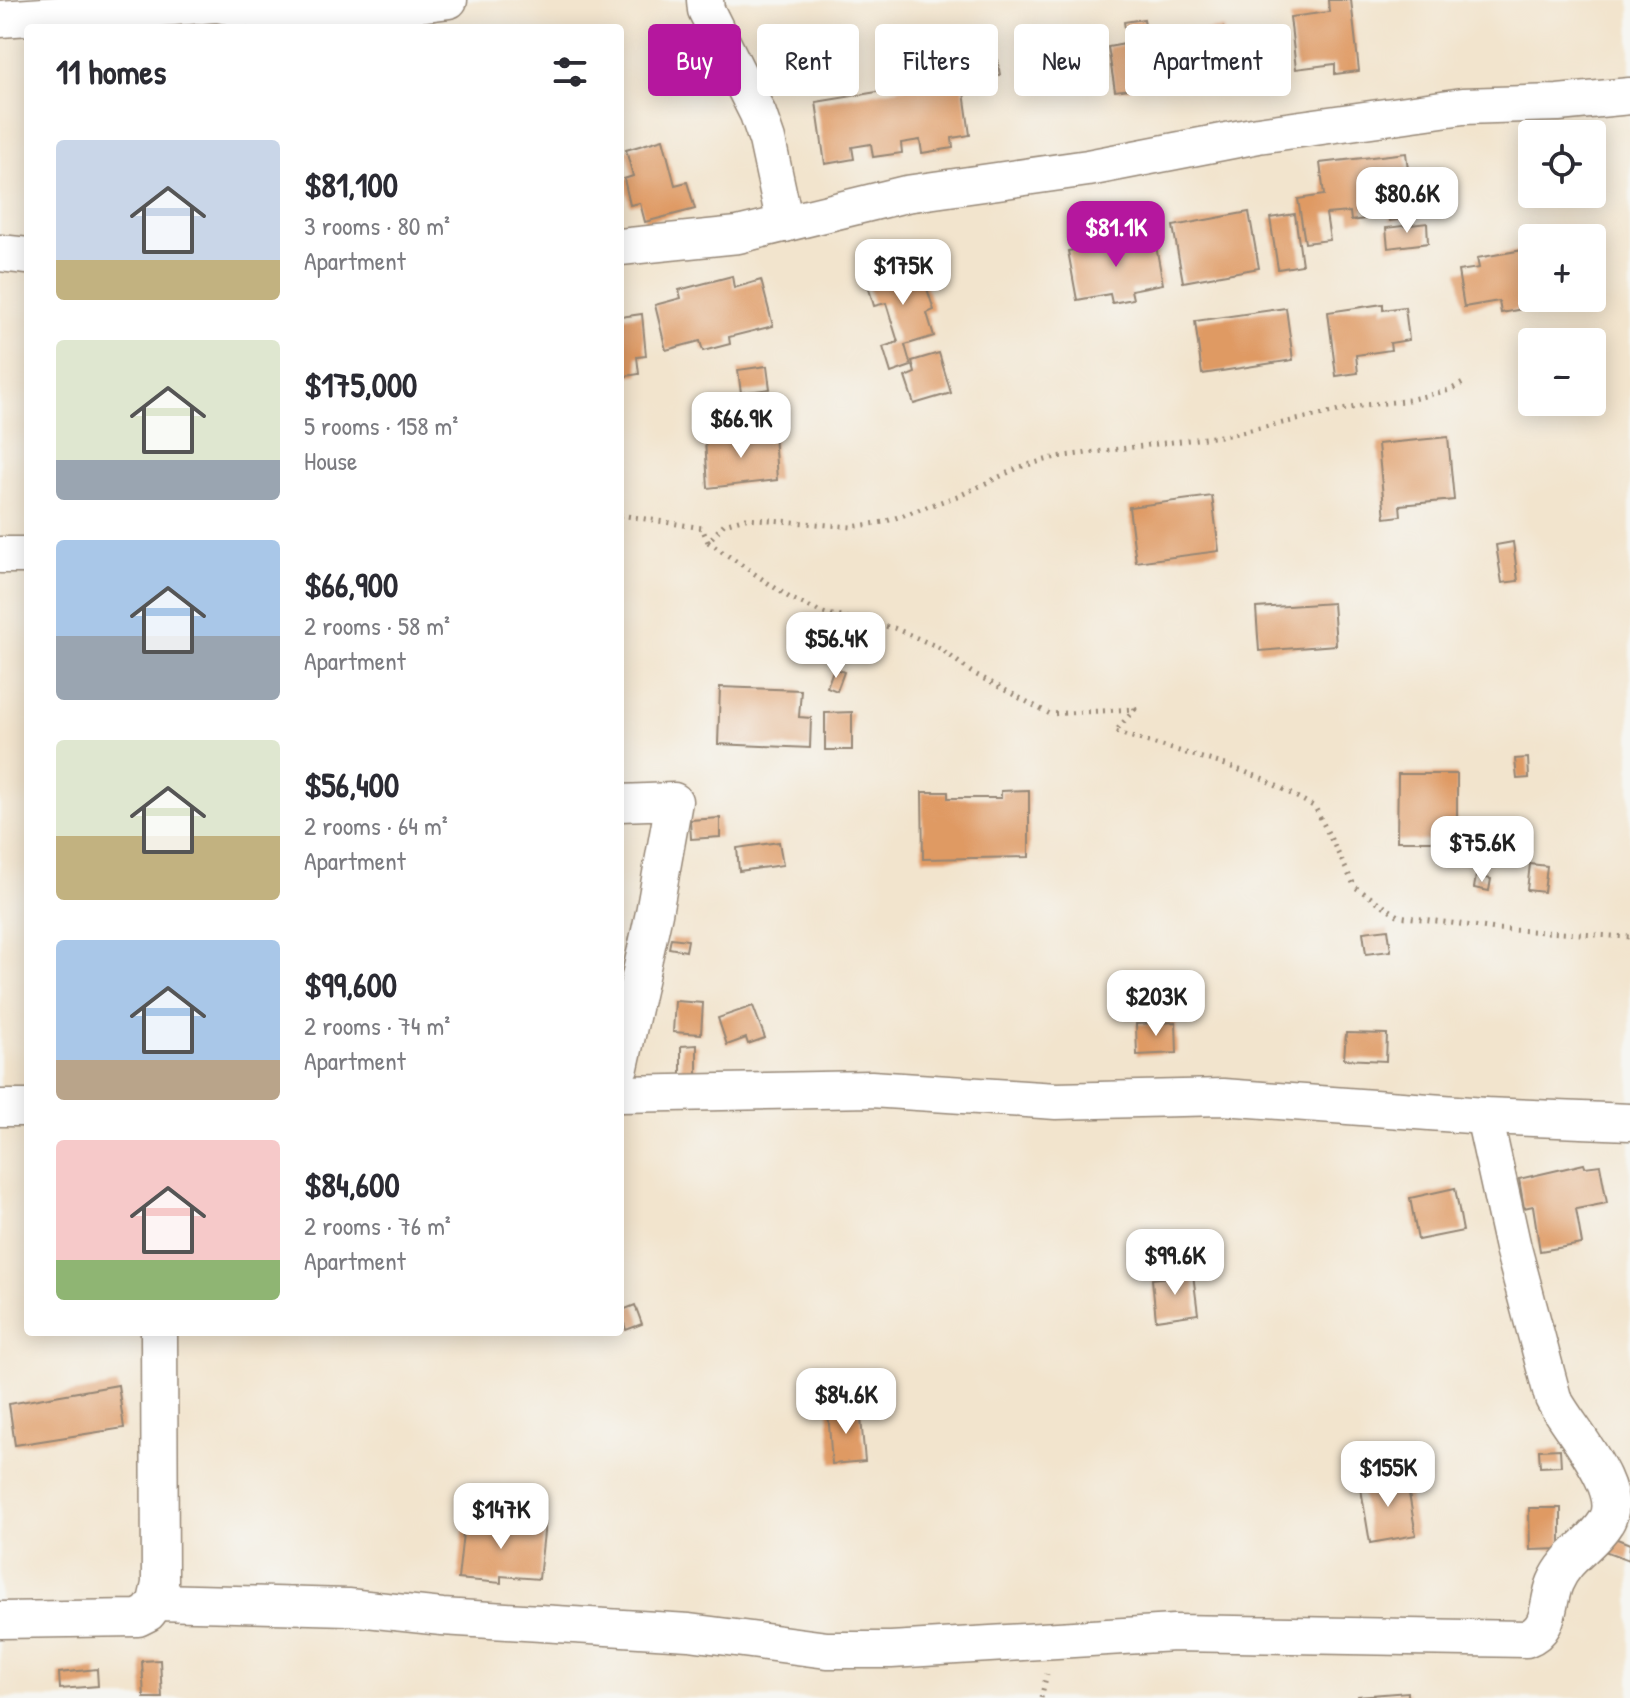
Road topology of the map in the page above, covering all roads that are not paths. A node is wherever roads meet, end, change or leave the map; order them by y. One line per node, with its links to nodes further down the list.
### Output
1 (449, 0): 3 (street)
2 (705, 0): 5 (street)
3 (0, 19)
4 (1630, 96): 5 (street)
5 (785, 224): 6 (street)
6 (624, 247)
7 (0, 253): 8 (street)
8 (24, 256)
9 (0, 555): 10 (street)
10 (24, 555)
11 (624, 803): 12 (street)
12 (624, 1049)
13 (624, 1094): 16 (street)
14 (0, 1108): 15 (street)
15 (24, 1108)
16 (1484, 1116): 17 (street); 19 (street)
17 (1630, 1122)
18 (159, 1336): 19 (street)
19 (156, 1602): 20 (street)
20 (0, 1620)

